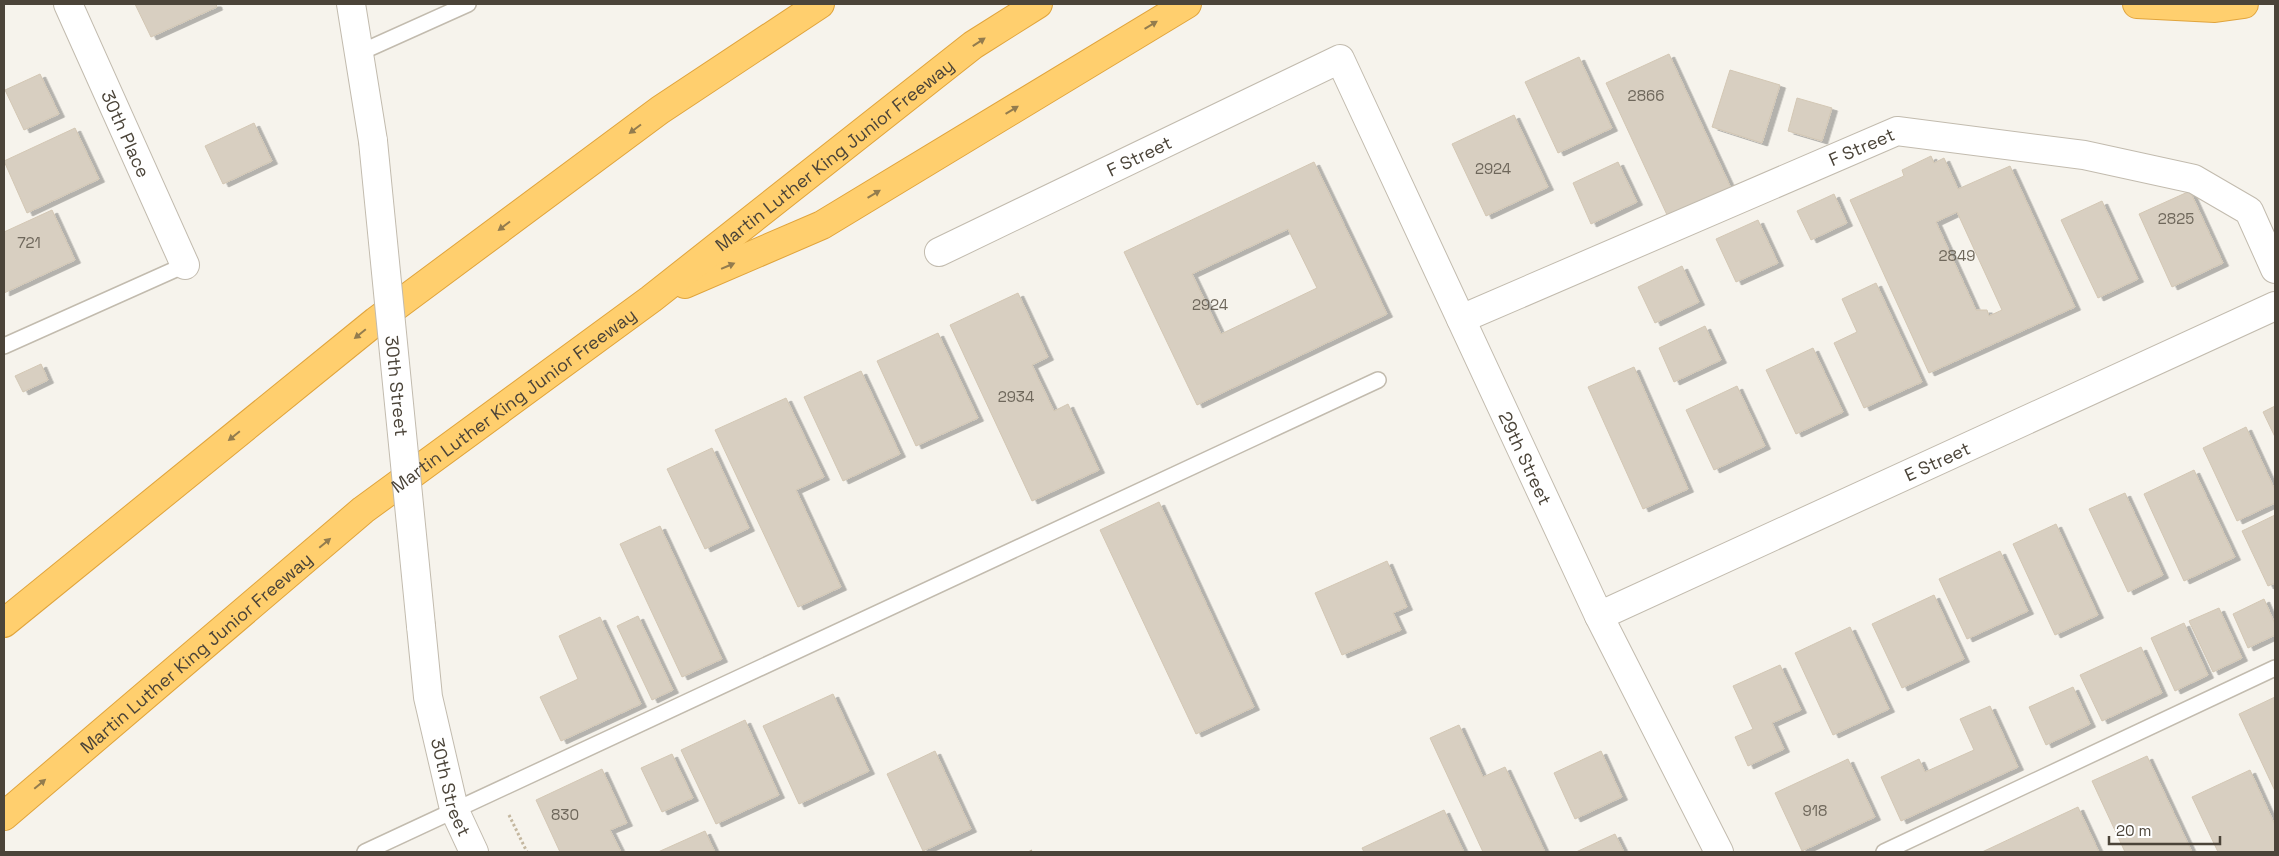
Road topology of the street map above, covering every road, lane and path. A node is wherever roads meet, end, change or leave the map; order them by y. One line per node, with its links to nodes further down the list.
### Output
1 (68, 4): 14 (street, 30th Place)
2 (351, 4): 10 (street, 30th Street)
3 (468, 4): 10 (lane)
4 (787, 4): 12 (highway)
5 (820, 4): 12 (highway)
6 (1038, 4): 16 (highway, Martin Luther King Junior Freeway, one-way to 6)
7 (1186, 4): 16 (highway, one-way to 7)
8 (2137, 4): 9 (highway)
9 (2244, 4)
10 (359, 53): 25 (street, 30th Street, bridge)
11 (1340, 59): 13 (street, F Street); 18 (street, 29th Street)
12 (660, 110): 22 (highway, one-way to 22)
13 (939, 252)
14 (185, 265): 19 (lane)
15 (2275, 269): 18 (street, F Street)
16 (651, 299): 26 (highway, Martin Luther King Junior Freeway, one-way to 16)
17 (2275, 306): 21 (street, E Street)
18 (1461, 319): 21 (street, 29th Street)
19 (4, 346)
20 (1378, 380): 24 (lane)
21 (1599, 616): 32 (street, 29th Street)
22 (4, 623)
23 (2275, 668): 33 (lane)
24 (500, 788): 25 (lane); 30 (path)
25 (454, 809): 28 (lane); 29 (street, 30th Street)
26 (4, 816)
27 (1034, 850): 31 (path)
28 (365, 852)
29 (474, 852)
30 (527, 852)
31 (1030, 852)
32 (1719, 852)
33 (1884, 852)

